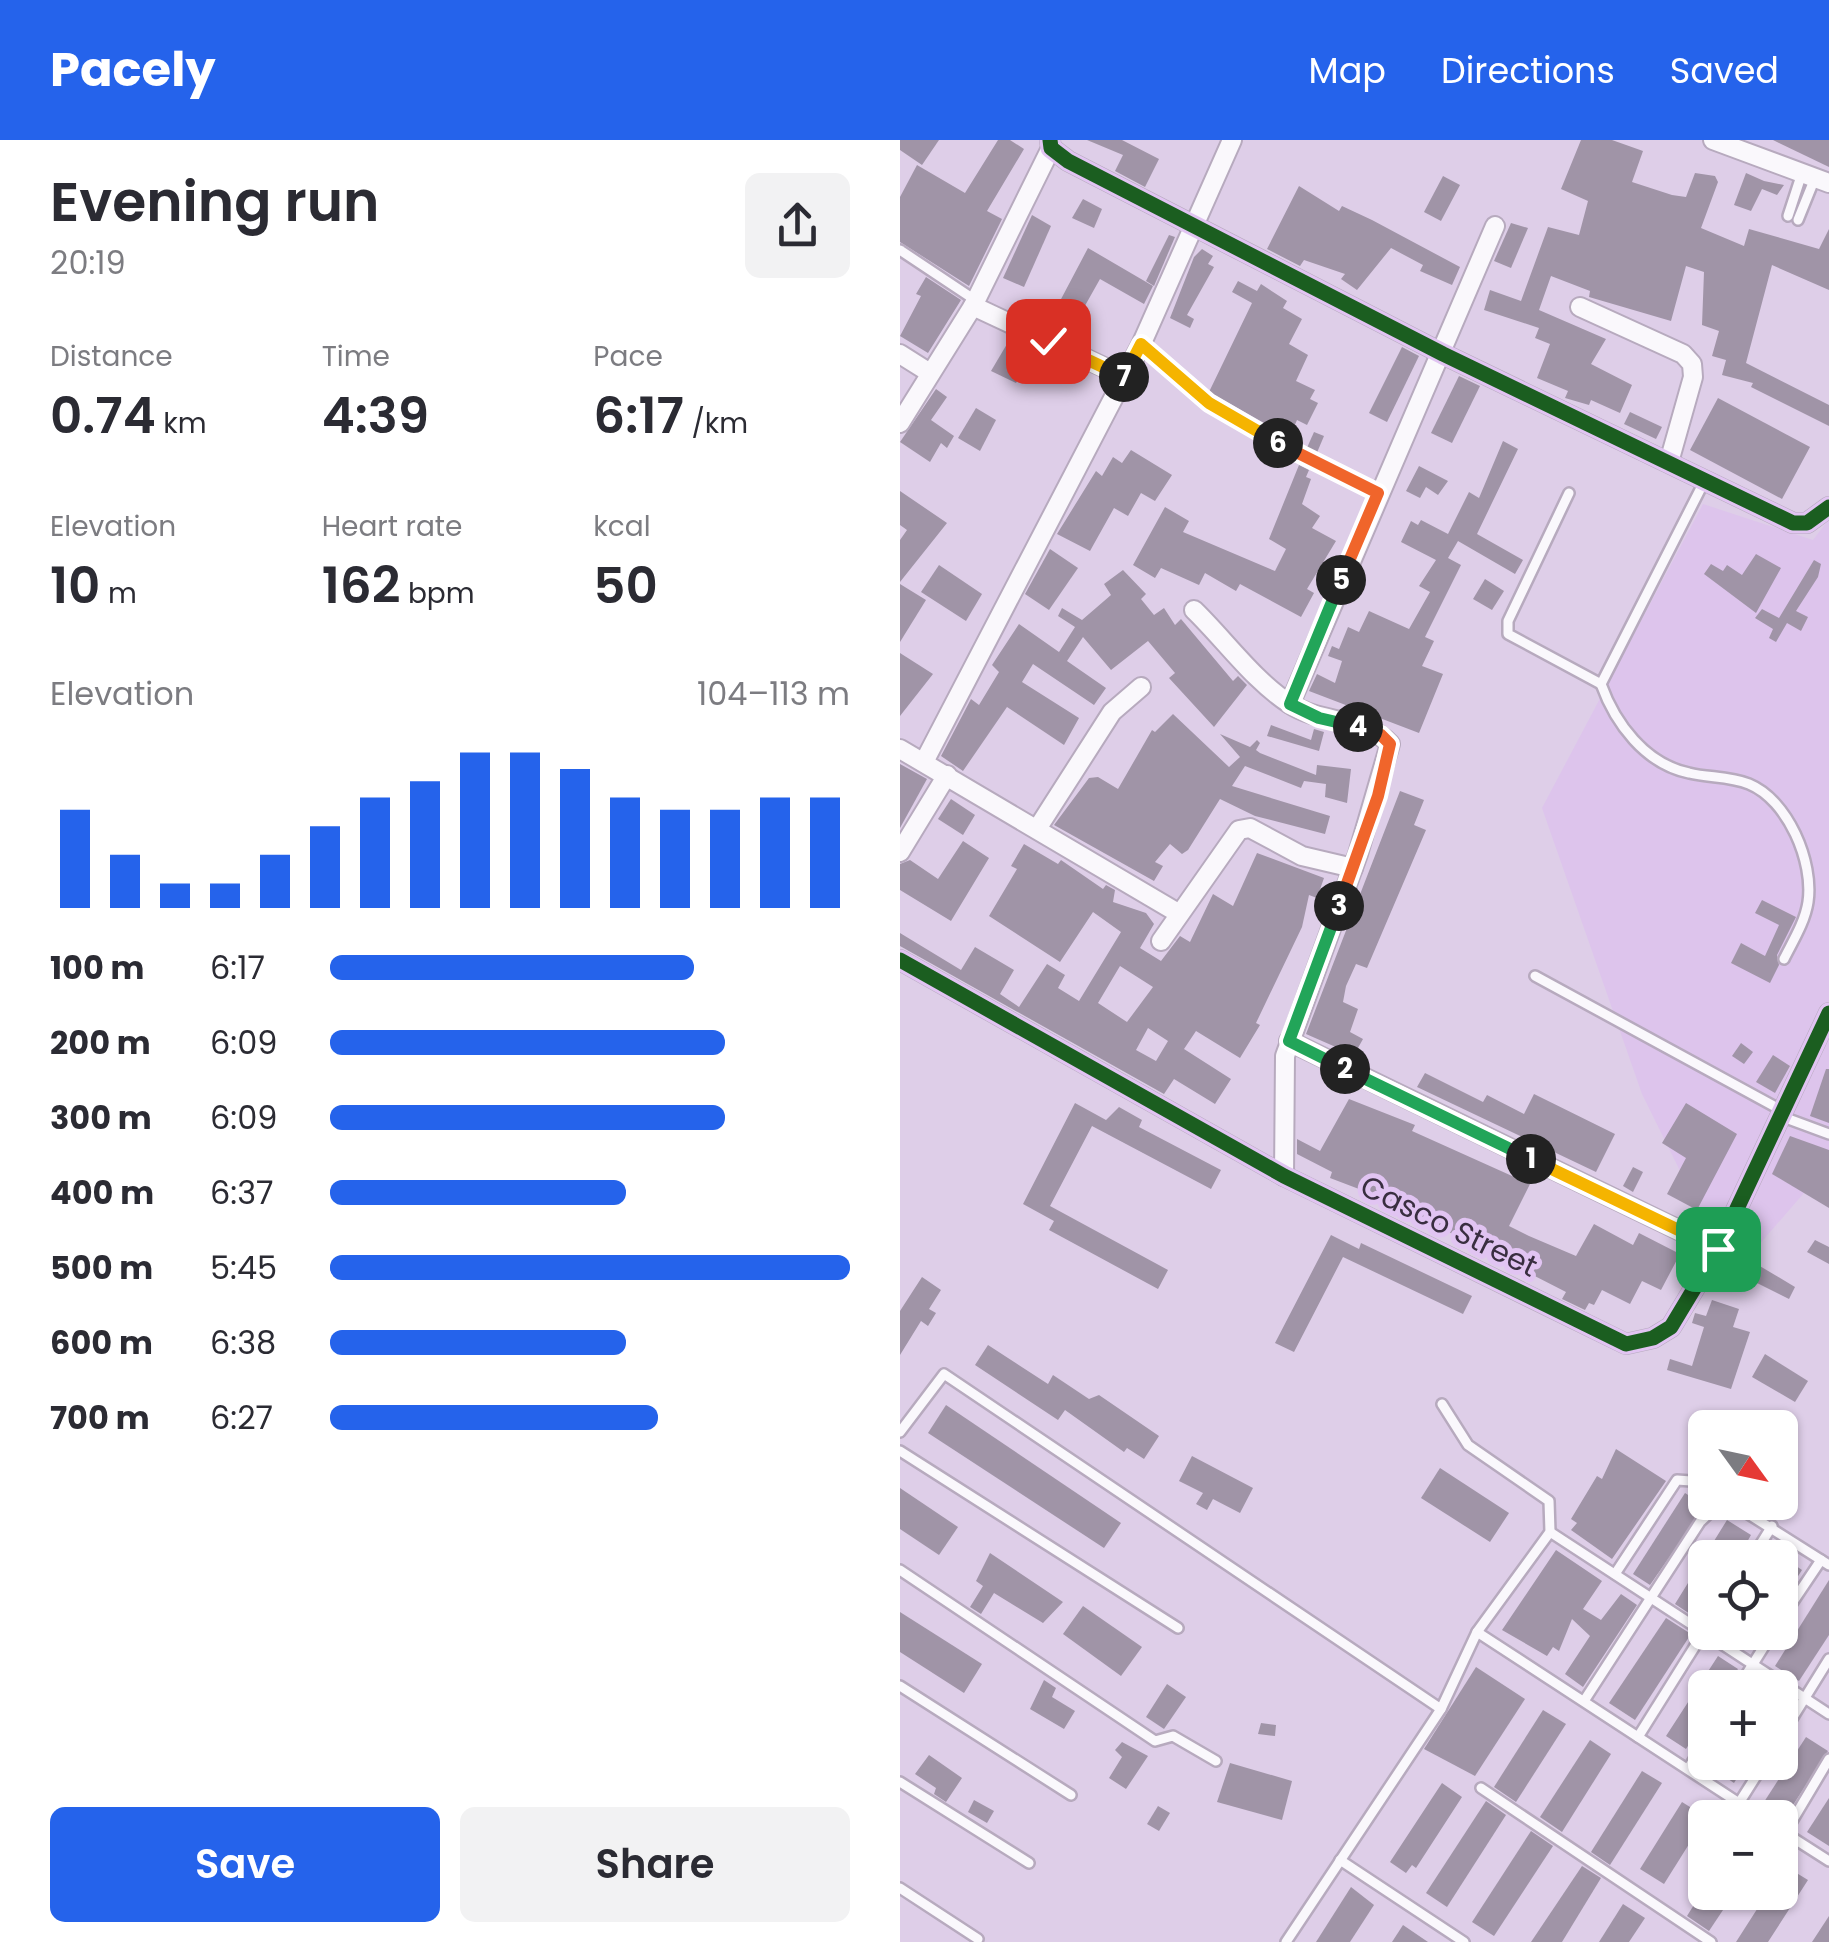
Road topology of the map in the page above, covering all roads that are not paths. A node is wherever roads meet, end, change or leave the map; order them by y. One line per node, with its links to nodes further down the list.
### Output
1 (1232, 140): 6 (street)
2 (1713, 140): 4 (street)
3 (1050, 144): 6 (street); 9 (street)
4 (1815, 178): 5 (lane)
5 (1793, 218)
6 (1194, 226): 11 (street); 13 (street)
7 (1494, 226): 13 (street)
8 (900, 250): 9 (lane)
9 (974, 303): 14 (street); 15 (street)
10 (1580, 308): 17 (street)
11 (1141, 344): 15 (street); 19 (lane)
12 (900, 354): 14 (street)
13 (1443, 354): 17 (street); 19 (street)
14 (930, 373): 16 (street)
15 (1124, 377): 27 (street)
16 (900, 424)
17 (1670, 462): 18 (street)
18 (1704, 480): 21 (street); 23 (lane)
19 (1378, 493): 25 (street)
20 (1570, 493): 23 (lane)
21 (1829, 507)
22 (1194, 610): 25 (street)
23 (1601, 684): 34 (lane)
24 (1141, 687): 29 (street)
25 (1290, 704): 31 (street)
26 (900, 749): 27 (street)
27 (924, 762): 28 (street)
28 (947, 776): 29 (street); 30 (street)
29 (1037, 829): 32 (street)
30 (900, 852)
31 (1353, 868): 32 (street); 38 (street)
32 (1178, 914): 33 (street)
33 (1161, 942)
34 (1784, 958)
35 (900, 960): 41 (street, Casco Street)
36 (1535, 976): 39 (lane)
37 (1829, 1013): 39 (street, Casco Street)
38 (1289, 1041): 41 (street); 42 (street)
39 (1784, 1114): 40 (lane); 42 (street, Casco Street)
40 (1829, 1134)
41 (1284, 1176): 42 (street, Casco Street)
42 (1718, 1249)
43 (1442, 1404): 50 (lane)
44 (900, 1432): 69 (lane)
45 (900, 1451): 58 (lane)
46 (1688, 1481): 54 (lane)
47 (1702, 1520): 56 (lane)
48 (1762, 1520): 49 (lane)
49 (1772, 1526): 51 (lane); 52 (lane)
50 (1550, 1532): 54 (lane); 59 (lane)
51 (1763, 1540)
52 (1825, 1562): 55 (lane)
53 (900, 1570): 74 (lane)
54 (1615, 1574): 56 (lane)
55 (1798, 1598)
56 (1650, 1600): 57 (lane); 68 (lane)
57 (1688, 1623)
58 (1178, 1628)
59 (1477, 1632): 68 (lane); 69 (lane)
60 (1693, 1650): 72 (lane)
61 (1733, 1650): 64 (lane)
62 (1761, 1650): 64 (lane)
63 (1829, 1658): 67 (lane)
64 (1753, 1662): 65 (lane); 67 (lane)
65 (1748, 1670)
66 (900, 1686): 79 (lane)
67 (1804, 1699): 70 (lane); 71 (lane)
68 (1584, 1702): 72 (lane)
69 (1441, 1709): 83 (lane)
70 (1798, 1709)
71 (1829, 1714)
72 (1638, 1737): 75 (lane)
73 (1829, 1759): 81 (lane)
74 (1216, 1761)
75 (1688, 1770)
76 (1704, 1780): 80 (lane)
77 (900, 1782): 85 (lane)
78 (1481, 1788): 90 (lane)
79 (1070, 1795)
80 (1735, 1800)
81 (1798, 1806)
82 (1798, 1841): 84 (lane)
83 (1340, 1860): 88 (lane); 89 (lane)
84 (1829, 1861)
85 (1029, 1864)
86 (900, 1888): 87 (lane)
87 (978, 1939)
88 (1286, 1942)
89 (1464, 1942)
90 (1711, 1942)

